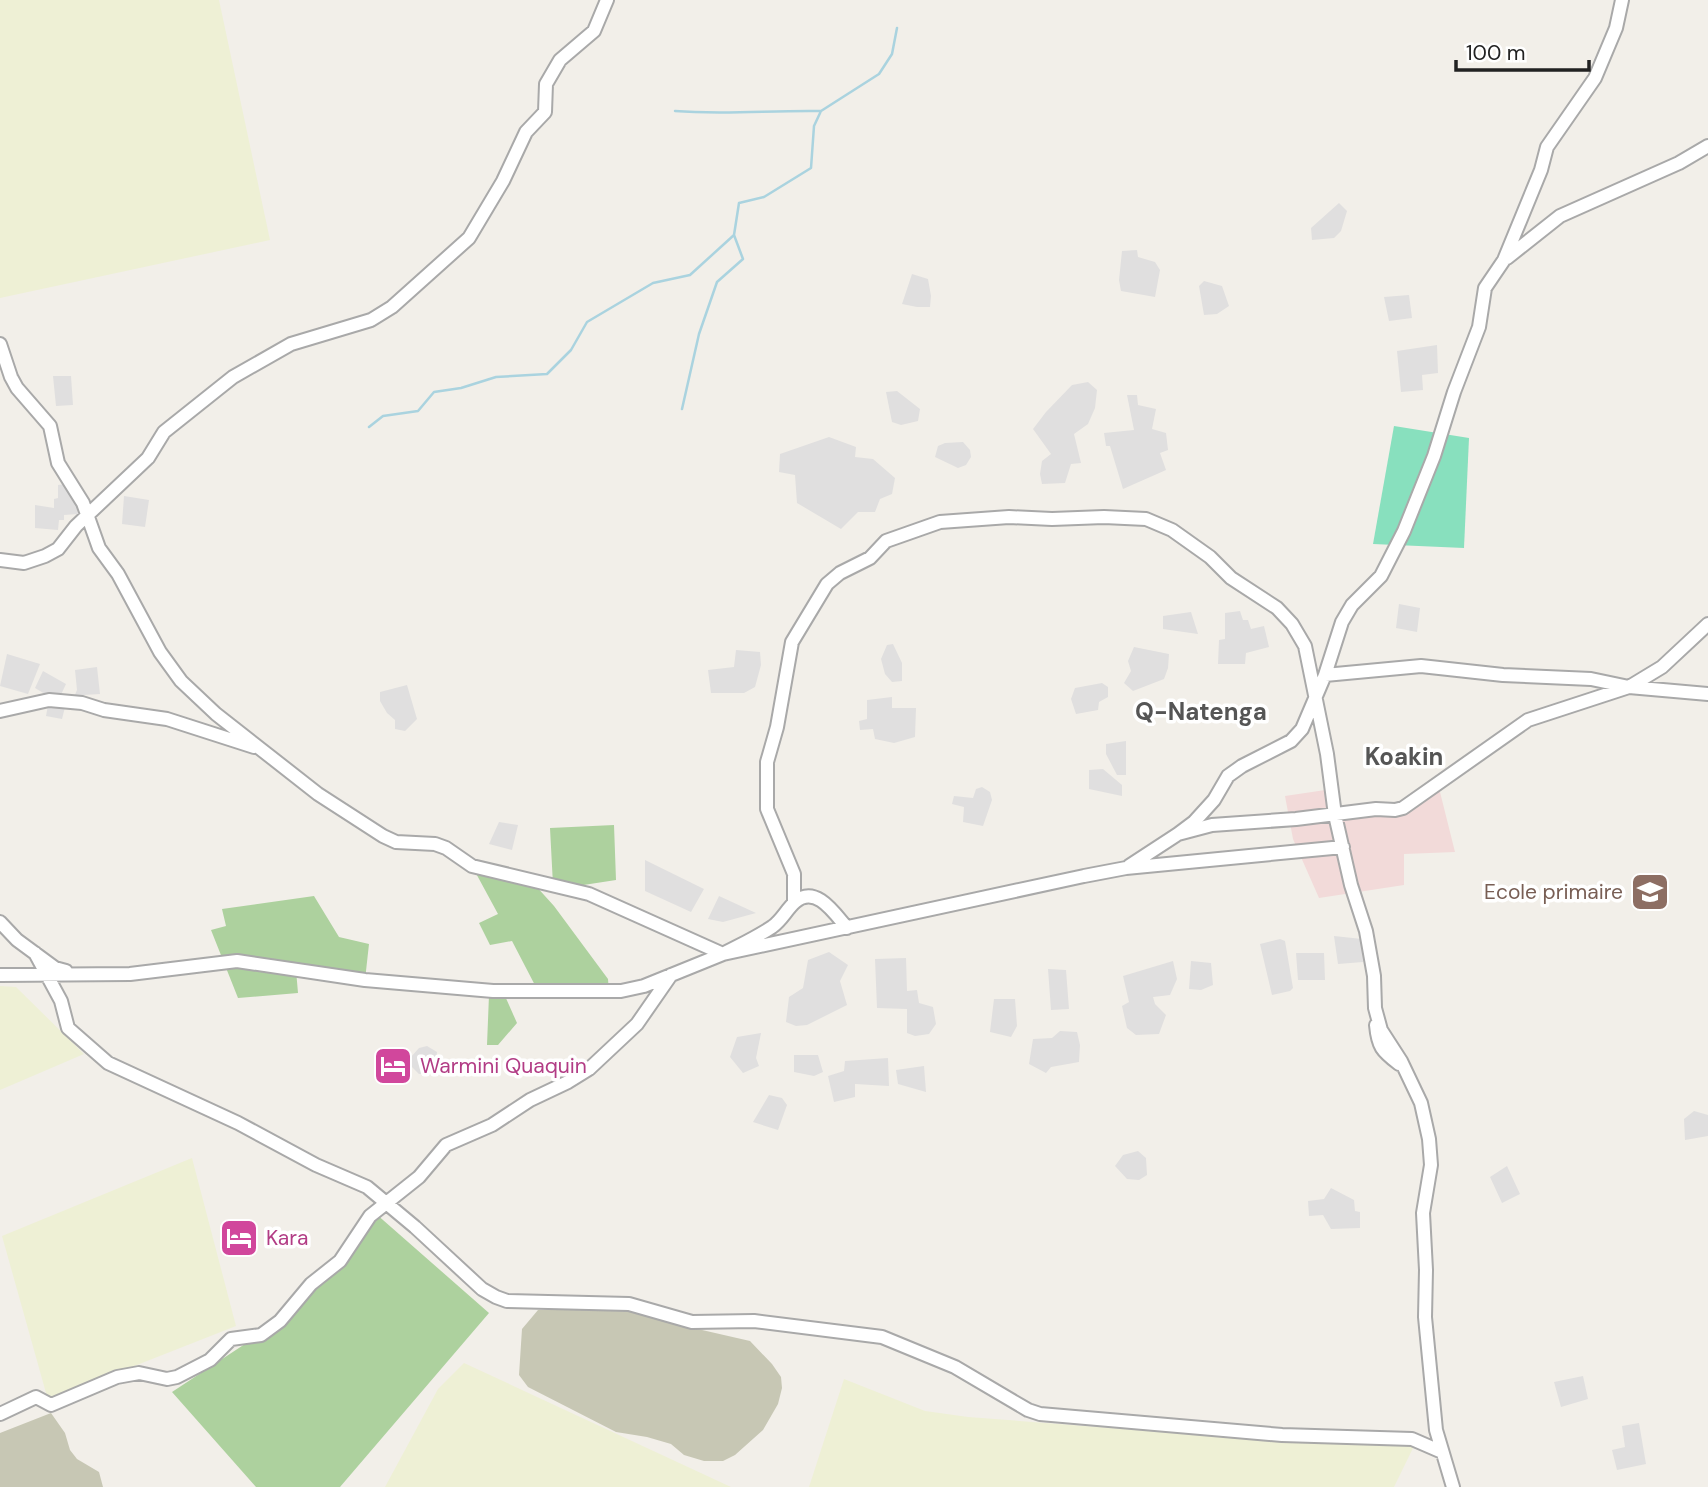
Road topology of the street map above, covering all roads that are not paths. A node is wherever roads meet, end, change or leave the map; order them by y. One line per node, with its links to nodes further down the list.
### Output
1 (607, 0): 6 (street)
2 (1622, 0): 4 (street)
3 (1708, 146): 4 (street)
4 (1504, 260): 9 (street)
5 (0, 344): 6 (street)
6 (87, 517): 7 (street); 14 (street)
7 (0, 560)
8 (1708, 624): 10 (street)
9 (1325, 675): 10 (street); 12 (street)
10 (1629, 687): 11 (street); 15 (street)
11 (1708, 694)
12 (1316, 695): 15 (street); 16 (street); 19 (street)
13 (0, 711): 14 (street)
14 (265, 750): 23 (street)
15 (1335, 815): 16 (street); 17 (street)
16 (1178, 834): 18 (street)
17 (1343, 847): 18 (street); 30 (street)
18 (1126, 868): 21 (street)
19 (794, 903): 21 (street); 23 (street)
20 (0, 922): 22 (street)
21 (847, 928): 23 (street)
22 (35, 953): 24 (street); 25 (street)
23 (723, 954): 27 (street)
24 (46, 974): 25 (street); 26 (street); 28 (street)
25 (76, 974): 27 (street)
26 (0, 975)
27 (671, 975): 28 (street)
28 (387, 1203): 29 (street); 30 (street)
29 (0, 1414)
30 (1442, 1452): 31 (street)
31 (1453, 1487)

